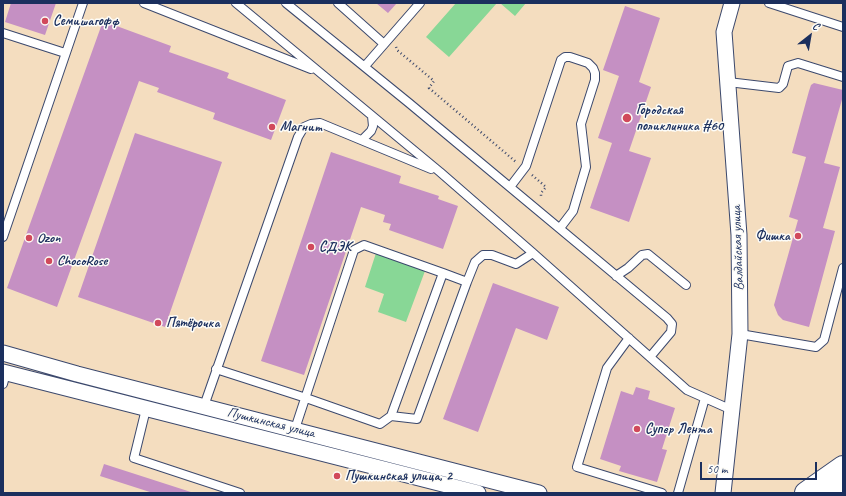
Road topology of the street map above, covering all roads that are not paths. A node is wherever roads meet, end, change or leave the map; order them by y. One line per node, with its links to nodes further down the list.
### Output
1 (83, 3): 12 (lane)
2 (144, 3): 14 (lane)
3 (236, 3): 14 (lane)
4 (286, 3): 13 (lane)
5 (338, 3): 11 (lane)
6 (420, 3): 11 (lane)
7 (732, 3): 16 (street, Валдайская улица)
8 (769, 3): 9 (lane)
9 (843, 28)
10 (3, 33): 12 (lane)
11 (384, 44): 13 (lane)
12 (66, 54): 22 (lane)
13 (365, 66): 20 (lane)
14 (319, 72): 17 (lane)
15 (843, 77): 16 (lane)
16 (728, 82): 29 (street, Валдайская улица)
17 (372, 116): 18 (lane); 19 (lane)
18 (362, 140): 19 (lane); 33 (lane)
19 (440, 172): 23 (lane)
20 (510, 187): 21 (lane); 21 (lane)
21 (560, 228): 26 (lane)
22 (3, 237)
23 (533, 253): 27 (lane); 30 (lane)
24 (843, 268): 29 (lane)
25 (443, 273): 27 (lane); 35 (lane); 40 (lane)
26 (616, 276): 28 (lane); 32 (lane)
27 (467, 282): 40 (lane)
28 (686, 284)
29 (740, 334): 39 (street, Валдайская улица)
30 (629, 338): 32 (lane); 46 (lane)
31 (3, 353): 37 (street, Пушкинская улица)
32 (650, 357): 36 (lane)
33 (216, 369): 35 (lane); 37 (lane)
34 (4, 376): 38 (street, Пушкинская улица)
35 (306, 398): 40 (lane); 41 (lane)
36 (706, 398): 39 (lane); 47 (lane)
37 (204, 406): 41 (street, Пушкинская улица)
38 (146, 409): 43 (lane); 44 (street, Пушкинская улица)
39 (732, 410): 48 (street, Валдайская улица)
40 (391, 416)
41 (295, 429): 45 (street, Пушкинская улица)
42 (837, 483): 49 (street)
43 (240, 493)
44 (478, 493)
45 (539, 493)
46 (662, 493)
47 (678, 493)
48 (722, 493)
49 (806, 493)

